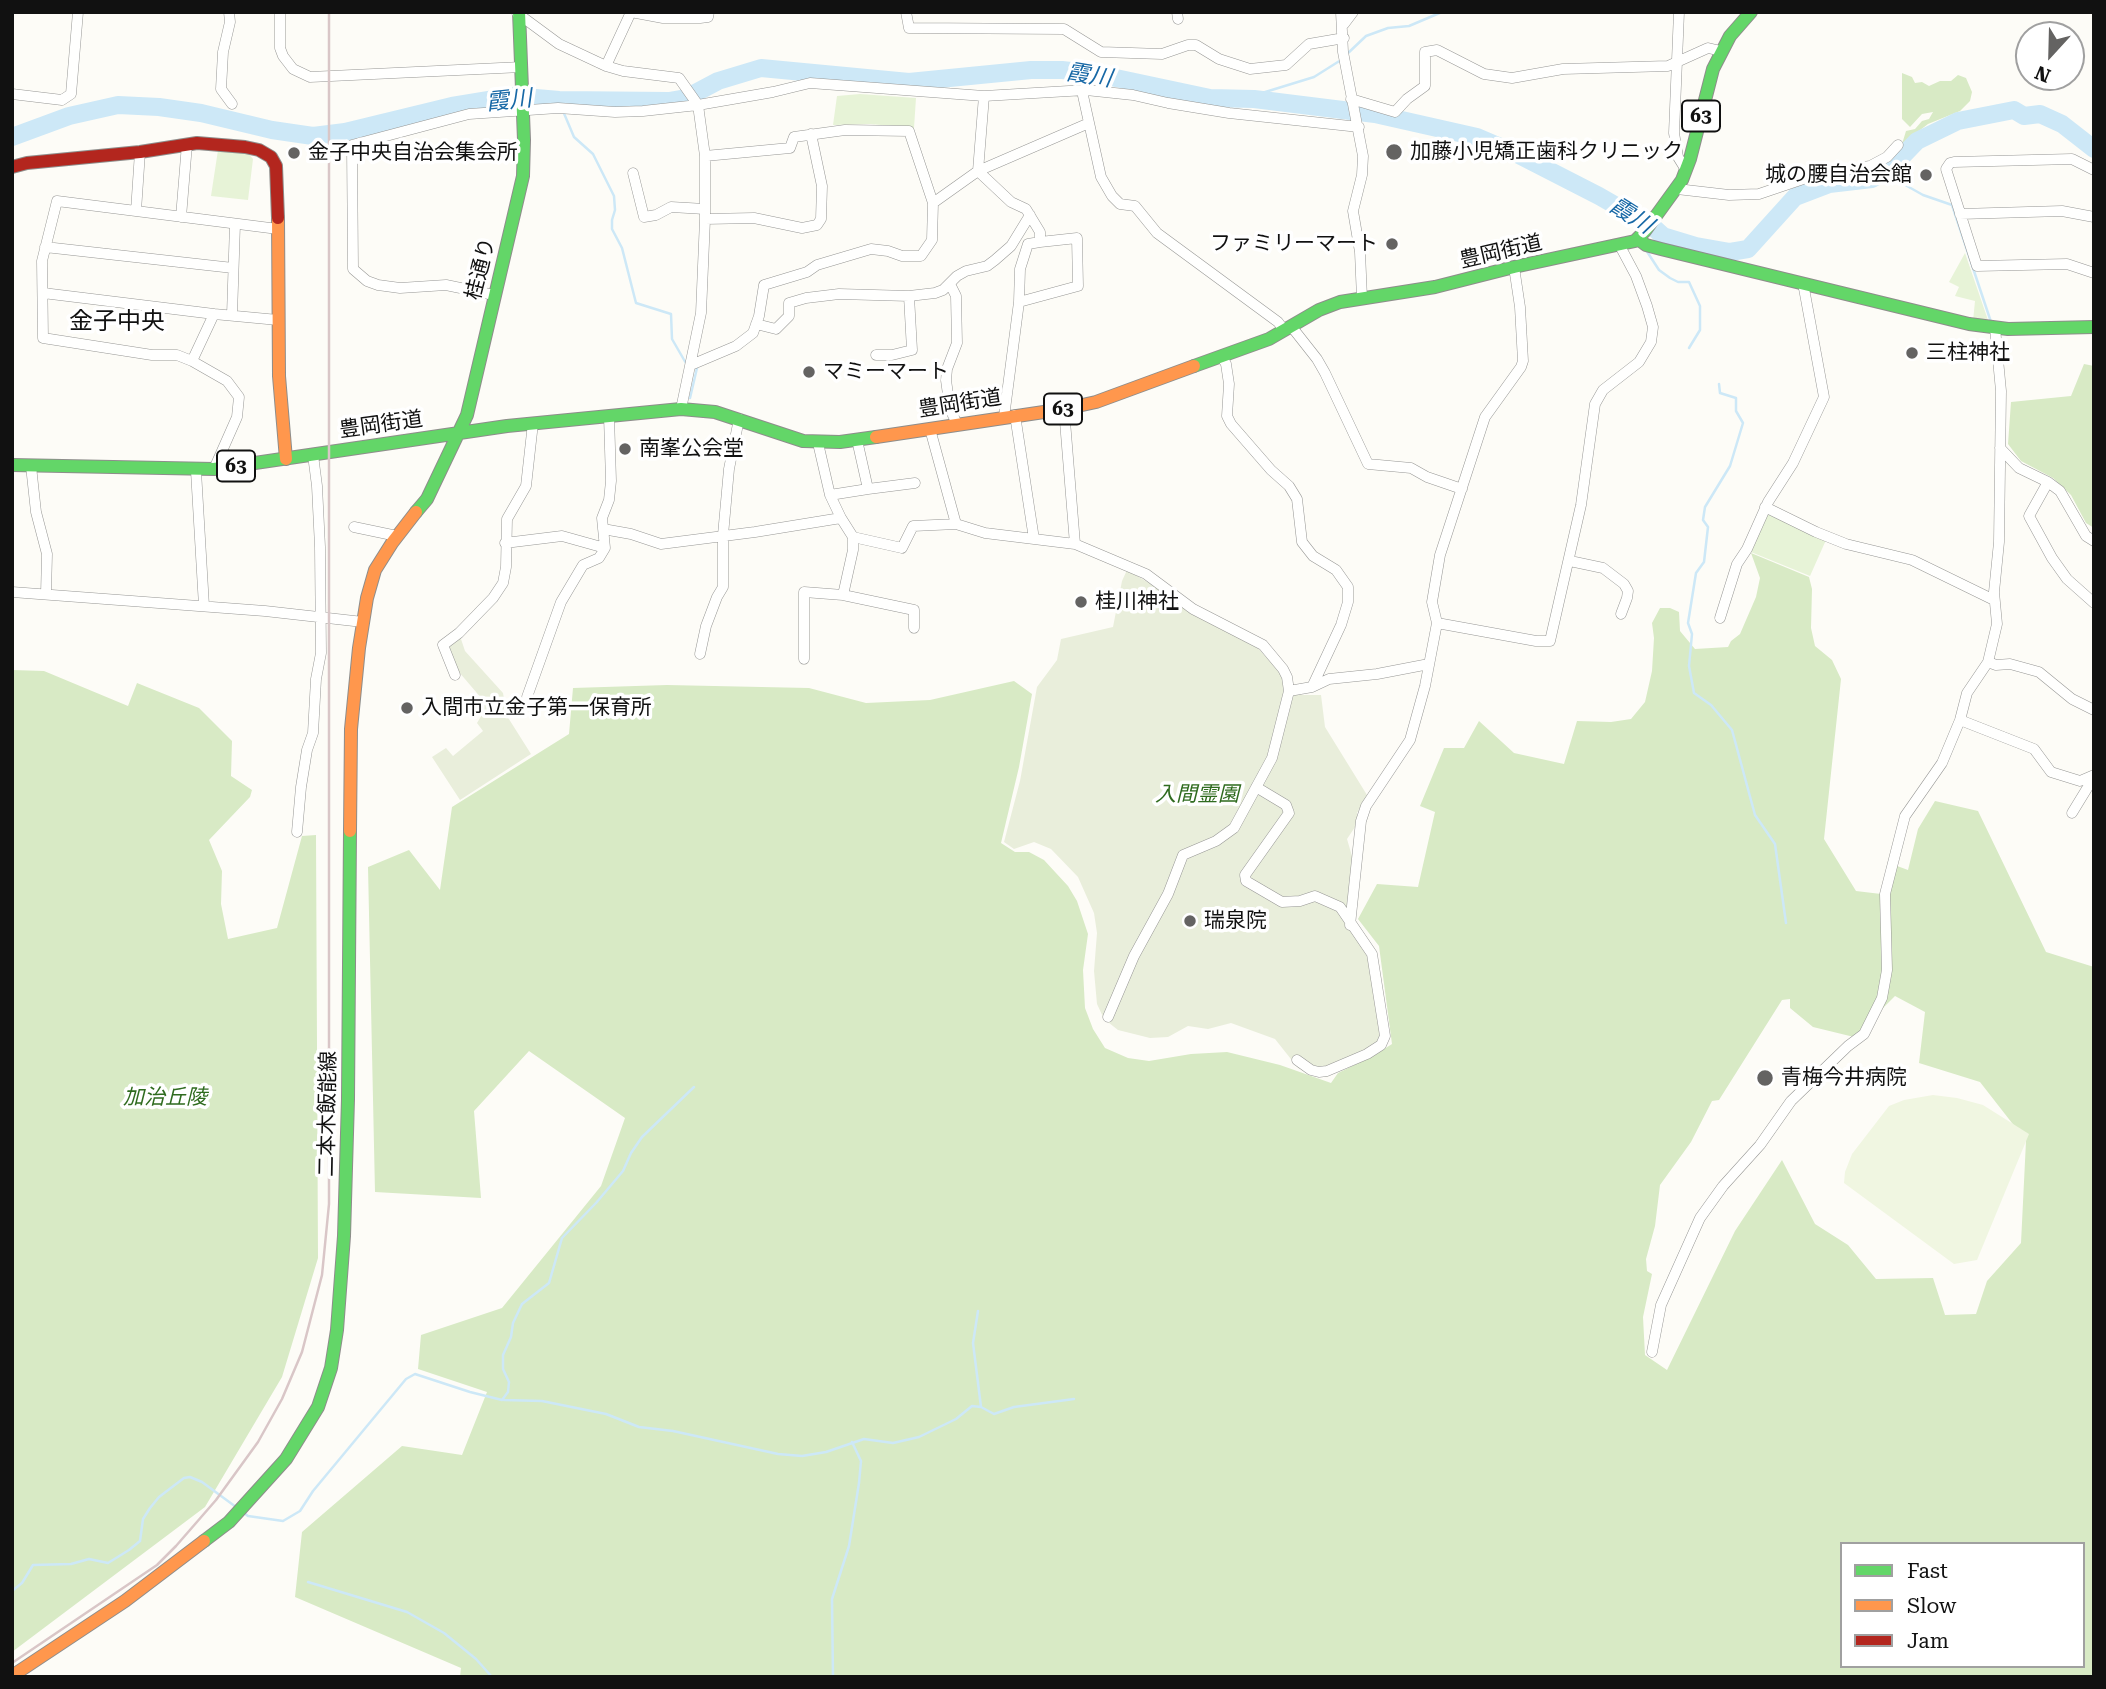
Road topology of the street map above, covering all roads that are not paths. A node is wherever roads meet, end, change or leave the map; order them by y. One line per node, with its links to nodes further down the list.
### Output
1 (78, 12): 18 (street)
2 (229, 12): 21 (street)
3 (280, 12): 16 (street)
4 (709, 12): 15 (street)
5 (906, 12): 12 (street)
6 (1342, 12): 11 (street)
7 (1353, 12): 11 (street)
8 (1679, 12): 14 (street)
9 (518, 13): 15 (street); 16 (main road)
10 (1750, 13): 13 (main road, 63)
11 (1343, 24): 12 (street)
12 (1344, 37): 20 (street)
13 (1721, 51): 14 (street); 32 (main road, 63)
14 (1678, 63): 20 (street); 32 (street)
15 (607, 66): 22 (street)
16 (522, 67): 23 (main road, 桂通り)
17 (1082, 91): 19 (street); 24 (street); 25 (street)
18 (12, 94)
19 (984, 96): 22 (street); 34 (street)
20 (1352, 102): 25 (street)
21 (232, 104)
22 (698, 105): 23 (street); 30 (street)
23 (523, 110): 56 (main road, 桂通り); 56 (street)
24 (1089, 123): 34 (street); 65 (street)
25 (1358, 123): 58 (street)
26 (811, 134): 30 (street); 37 (street); 39 (street)
27 (187, 144): 29 (main road); 42 (street); 45 (main road)
28 (1898, 145): 36 (street)
29 (140, 152): 31 (main road); 38 (street)
30 (705, 156): 39 (street)
31 (12, 167)
32 (1686, 170): 36 (main road, 63)
33 (2094, 170): 40 (street)
34 (978, 171): 37 (street); 41 (street)
35 (633, 173): 39 (street)
36 (1677, 189): 46 (main road, 63)
37 (933, 203): 63 (street)
38 (136, 211): 42 (street); 49 (street)
39 (705, 214): 70 (street)
40 (1960, 214): 43 (street); 52 (street)
41 (1030, 215): 47 (street); 53 (street)
42 (181, 217): 44 (street)
43 (2094, 217)
44 (235, 224): 45 (street); 51 (street)
45 (278, 229): 62 (main road)
46 (1642, 235): 48 (main road, 豊岡街道 / 63); 54 (main road)
47 (1040, 242): 59 (street); 59 (street)
48 (1620, 246): 50 (main road, 豊岡街道 / 63); 107 (street)
49 (45, 247): 51 (street); 55 (street)
50 (1514, 267): 58 (main road, 豊岡街道 / 63); 92 (street)
51 (233, 268): 61 (street)
52 (2094, 273)
53 (950, 284): 57 (street); 77 (street)
54 (1802, 284): 66 (main road); 94 (street)
55 (43, 293): 60 (street); 69 (street)
56 (494, 295): 79 (main road, 桂通り)
57 (909, 296): 63 (street); 67 (street)
58 (1363, 298): 65 (main road, 豊岡街道 / 63)
59 (1019, 302): 74 (street)
60 (214, 314): 61 (street); 69 (street)
61 (232, 315): 62 (street)
62 (278, 320): 84 (main road)
63 (756, 324): 70 (street)
64 (2094, 327): 66 (main road)
65 (1287, 328): 68 (main road, 豊岡街道 / 63); 92 (street)
66 (1995, 328): 82 (street)
67 (876, 355)
68 (1222, 357): 72 (main road, 豊岡街道 / 63); 125 (street)
69 (192, 361): 87 (street)
70 (691, 365): 71 (street)
71 (681, 409): 73 (main road, 豊岡街道 / 63); 75 (main road, 豊岡街道 / 63)
72 (1065, 409): 74 (main road, 豊岡街道 / 63); 105 (street)
73 (609, 416): 76 (main road, 豊岡街道 / 63); 98 (street)
74 (1009, 416): 77 (main road, 豊岡街道 / 63); 102 (street)
75 (739, 419): 81 (main road, 豊岡街道 / 63); 99 (street)
76 (533, 424): 79 (main road, 豊岡街道 / 63); 104 (street)
77 (957, 424): 78 (main road, 豊岡街道 / 63)
78 (930, 429): 80 (main road, 豊岡街道 / 63); 96 (street)
79 (458, 433): 83 (main road, 豊岡街道 / 63); 100 (main road, 二本木飯能線)
80 (857, 440): 81 (main road, 豊岡街道 / 63); 91 (street)
81 (818, 443): 93 (street)
82 (2000, 448): 89 (street); 111 (street)
83 (313, 455): 84 (main road, 豊岡街道 / 63); 115 (street)
84 (286, 459): 87 (main road, 豊岡街道 / 63)
85 (12, 465): 86 (main road, 豊岡街道 / 63)
86 (31, 466): 88 (main road, 豊岡街道 / 63); 109 (street)
87 (214, 469): 88 (main road, 豊岡街道 / 63)
88 (196, 471): 113 (street)
89 (2048, 482): 103 (street); 112 (street)
90 (915, 483): 91 (street)
91 (868, 489): 93 (street)
92 (1462, 489): 118 (street)
93 (830, 495): 95 (street)
94 (1765, 507): 111 (street); 116 (street)
95 (841, 518): 99 (street); 101 (street)
96 (956, 524): 101 (street); 102 (street)
97 (354, 527): 100 (street)
98 (603, 529): 99 (street); 106 (street)
99 (723, 535): 120 (street)
100 (397, 536): 117 (main road, 二本木飯能線)
101 (853, 537): 110 (street)
102 (1034, 539): 105 (street)
103 (2094, 541)
104 (505, 543): 106 (street); 124 (street)
105 (1074, 544): 126 (street)
106 (605, 548): 127 (street)
107 (1570, 561): 114 (street); 118 (street)
108 (12, 592): 109 (street)
109 (46, 594): 113 (street)
110 (843, 595): 119 (street); 121 (street)
111 (1994, 600): 122 (street)
112 (2094, 603)
113 (204, 606): 115 (street)
114 (1621, 614)
115 (321, 616): 117 (street); 133 (street)
116 (1720, 618)
117 (363, 622): 138 (main road, 二本木飯能線)
118 (1437, 622): 123 (street)
119 (914, 628)
120 (700, 654)
121 (804, 659)
122 (1988, 662): 128 (street); 129 (street)
123 (1429, 664): 125 (street); 134 (street)
124 (455, 676)
125 (1312, 687): 126 (street)
126 (1289, 691): 131 (street)
127 (527, 697)
128 (2094, 710)
129 (1960, 720): 130 (street); 137 (street)
130 (2094, 776): 132 (street)
131 (1256, 787): 134 (street); 135 (street)
132 (2072, 813)
133 (297, 832)
134 (1350, 925): 136 (street)
135 (1108, 1017)
136 (1297, 1060)
137 (1652, 1352)
138 (12, 1676)

